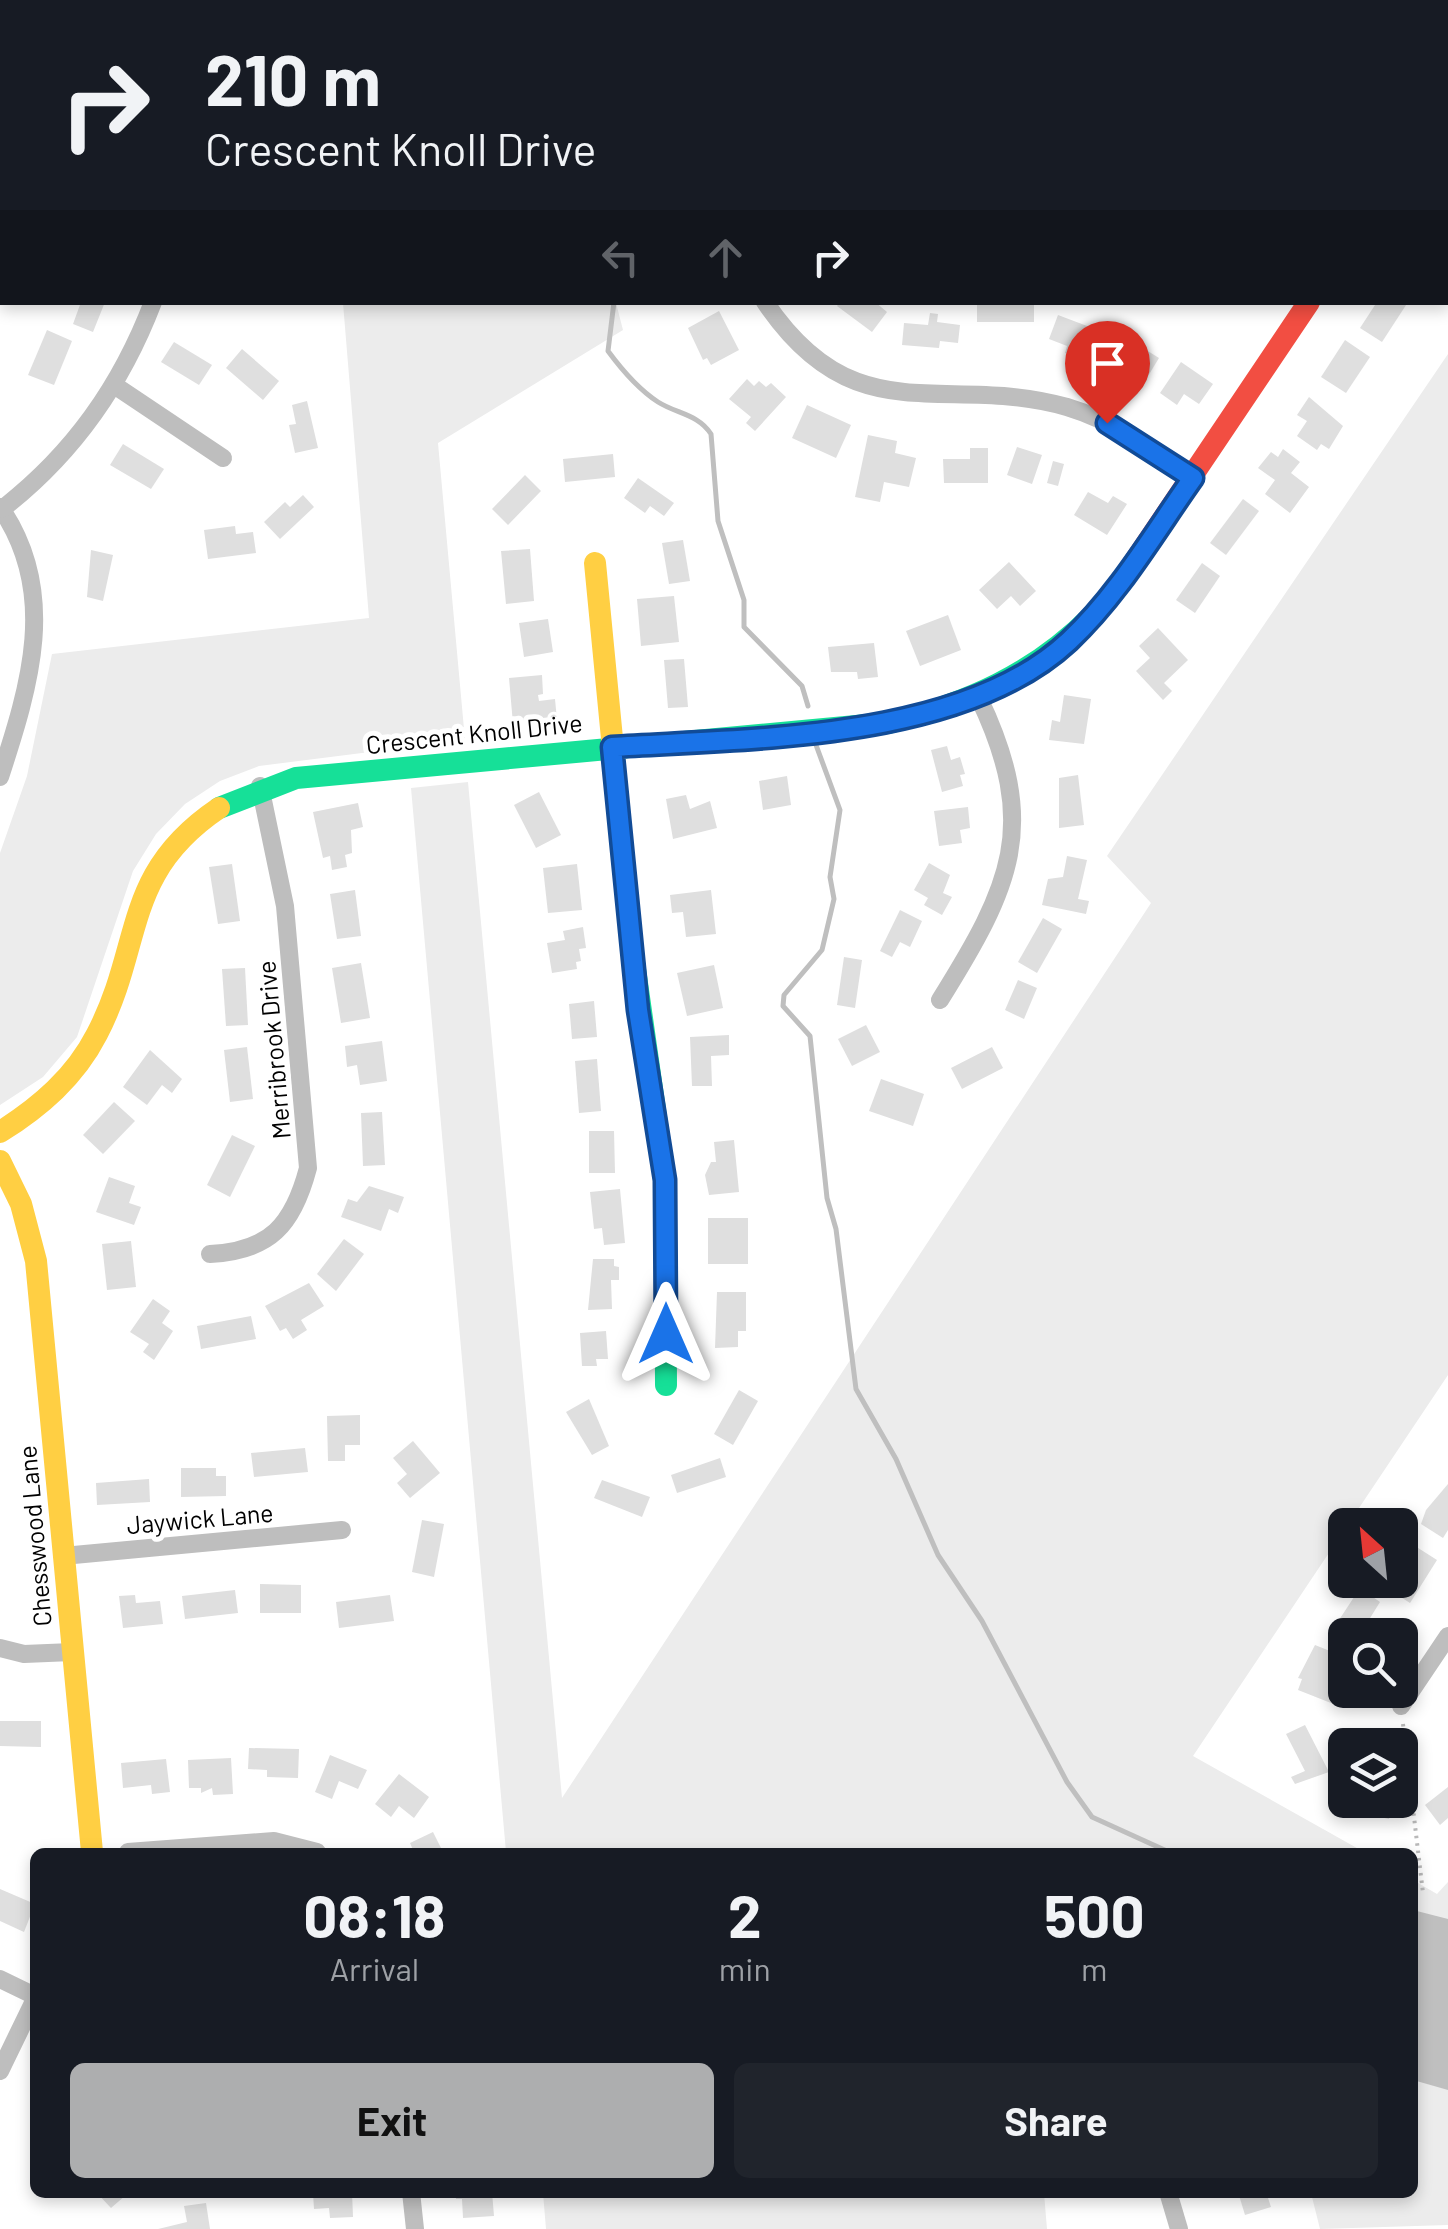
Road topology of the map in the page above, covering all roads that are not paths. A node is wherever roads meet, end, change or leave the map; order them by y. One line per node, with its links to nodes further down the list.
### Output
1 (152, 305): 4 (street)
2 (767, 305): 6 (street)
3 (1308, 305): 6 (street, Crescent Knoll Drive)
4 (114, 386): 5 (street); 7 (street)
5 (223, 458)
6 (1193, 478): 9 (street, Crescent Knoll Drive)
7 (1, 508): 11 (street)
8 (594, 563): 10 (street)
9 (979, 698): 10 (street, Crescent Knoll Drive); 13 (street)
10 (612, 747): 12 (street, Crescent Knoll Drive); 17 (street)
11 (0, 777)
12 (260, 786): 14 (street, Crescent Knoll Drive); 16 (street, Merribrook Drive)
13 (940, 1000)
14 (0, 1132)
15 (0, 1161): 19 (street, Chesswood Lane)
16 (210, 1254)
17 (666, 1385)
18 (342, 1530): 19 (street, Jaywick Lane)
19 (63, 1556): 22 (street, Chesswood Lane)
20 (1448, 1636): 23 (street)
21 (0, 1648): 22 (street)
22 (72, 1652): 24 (street, Chesswood Lane)
23 (1418, 1681)
24 (92, 1848)
25 (176, 1848): 26 (street)
26 (296, 1848)
27 (0, 1979): 28 (street)
28 (30, 1995)
29 (30, 2008): 30 (street)
30 (0, 2071)
31 (412, 2198): 33 (street)
32 (1170, 2198): 34 (street)
33 (415, 2229)
34 (1178, 2229)

